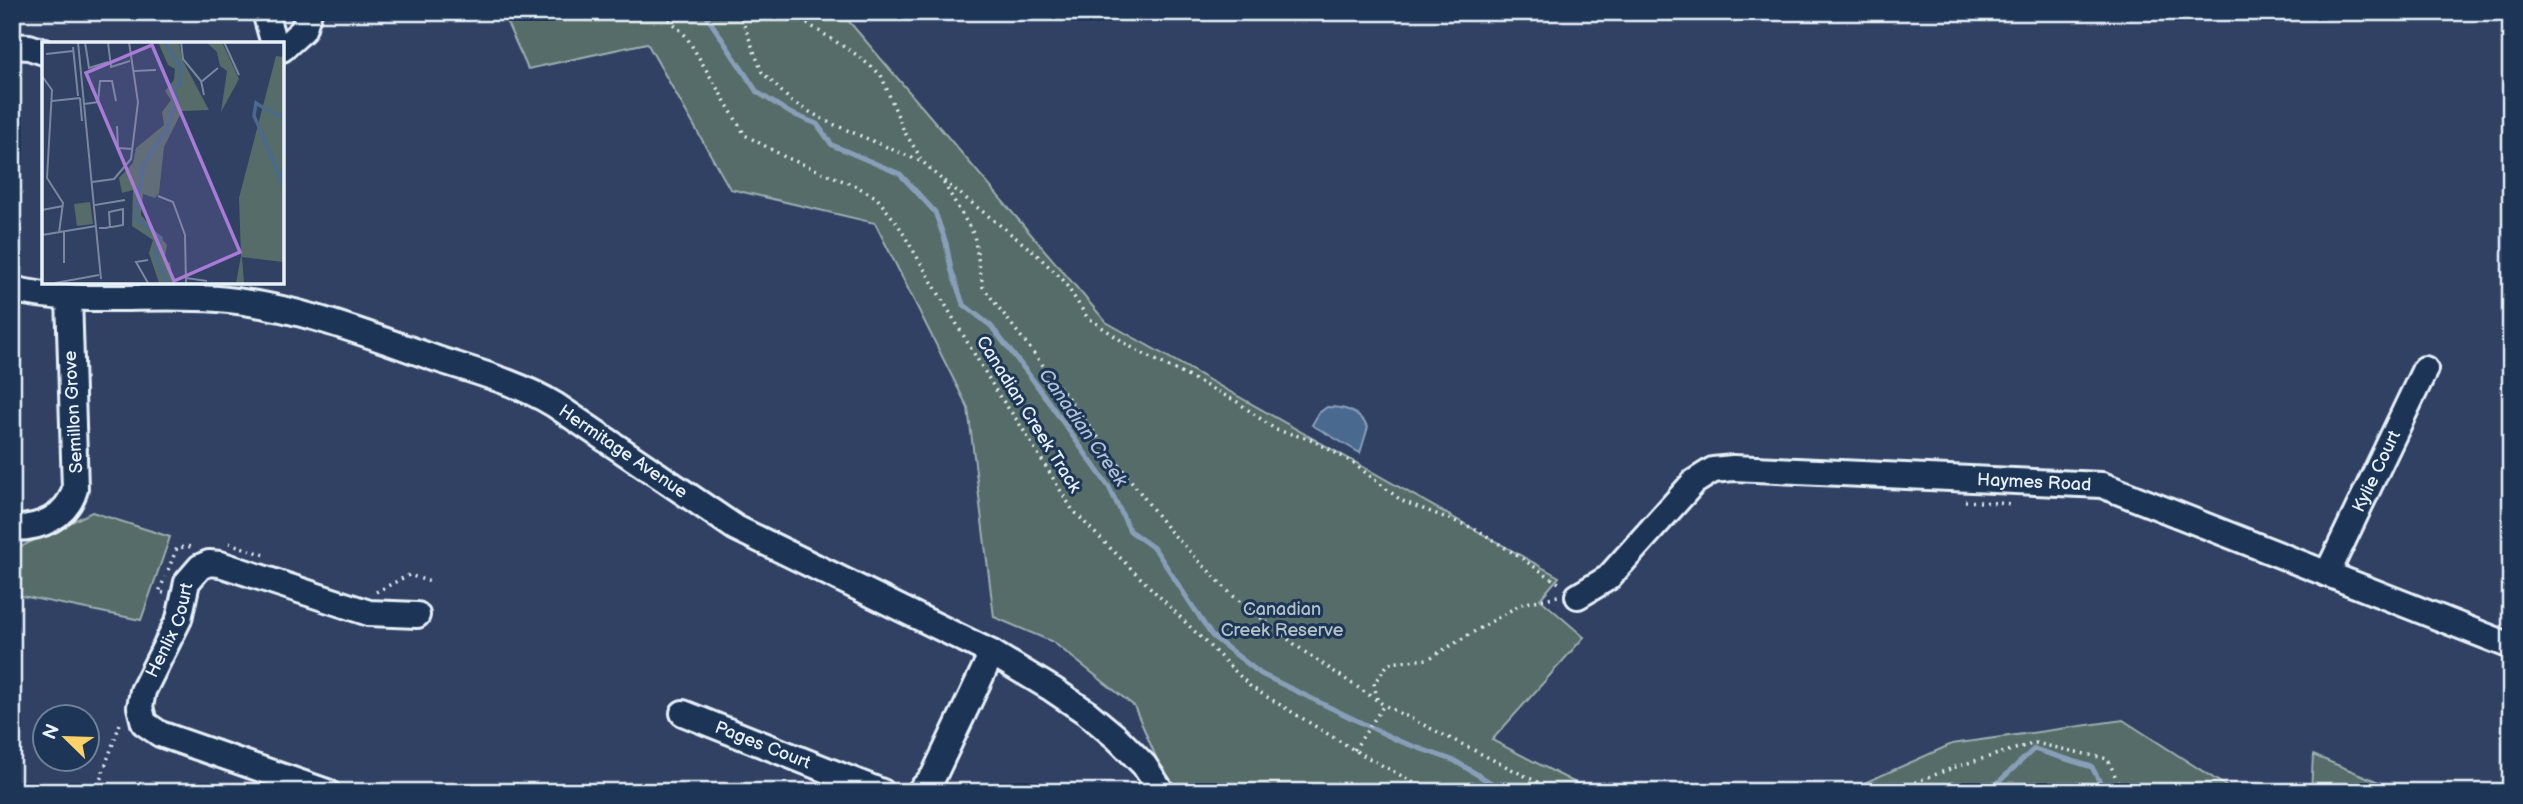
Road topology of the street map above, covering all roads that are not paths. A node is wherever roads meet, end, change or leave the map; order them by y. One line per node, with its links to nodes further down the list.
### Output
1 (265, 12): 3 (street)
2 (309, 12): 5 (street)
3 (273, 42)
4 (12, 46): 6 (street)
5 (284, 47)
6 (42, 51)
7 (12, 289): 9 (street, Hermitage Avenue)
8 (195, 290): 9 (street, Hermitage Avenue); 16 (street, Hermitage Avenue)
9 (69, 297): 11 (street, Semillon Grove)
10 (2425, 369): 12 (street, Kylie Court)
11 (12, 528)
12 (2327, 573): 13 (street, Haymes Road); 15 (street, Haymes Road)
13 (1566, 596)
14 (417, 615): 18 (street, Henlix Court)
15 (2511, 646)
16 (992, 653): 20 (street); 21 (street, Hermitage Avenue)
17 (683, 713): 19 (street, Pages Court)
18 (327, 792)
19 (882, 792)
20 (919, 792)
21 (1162, 792)

